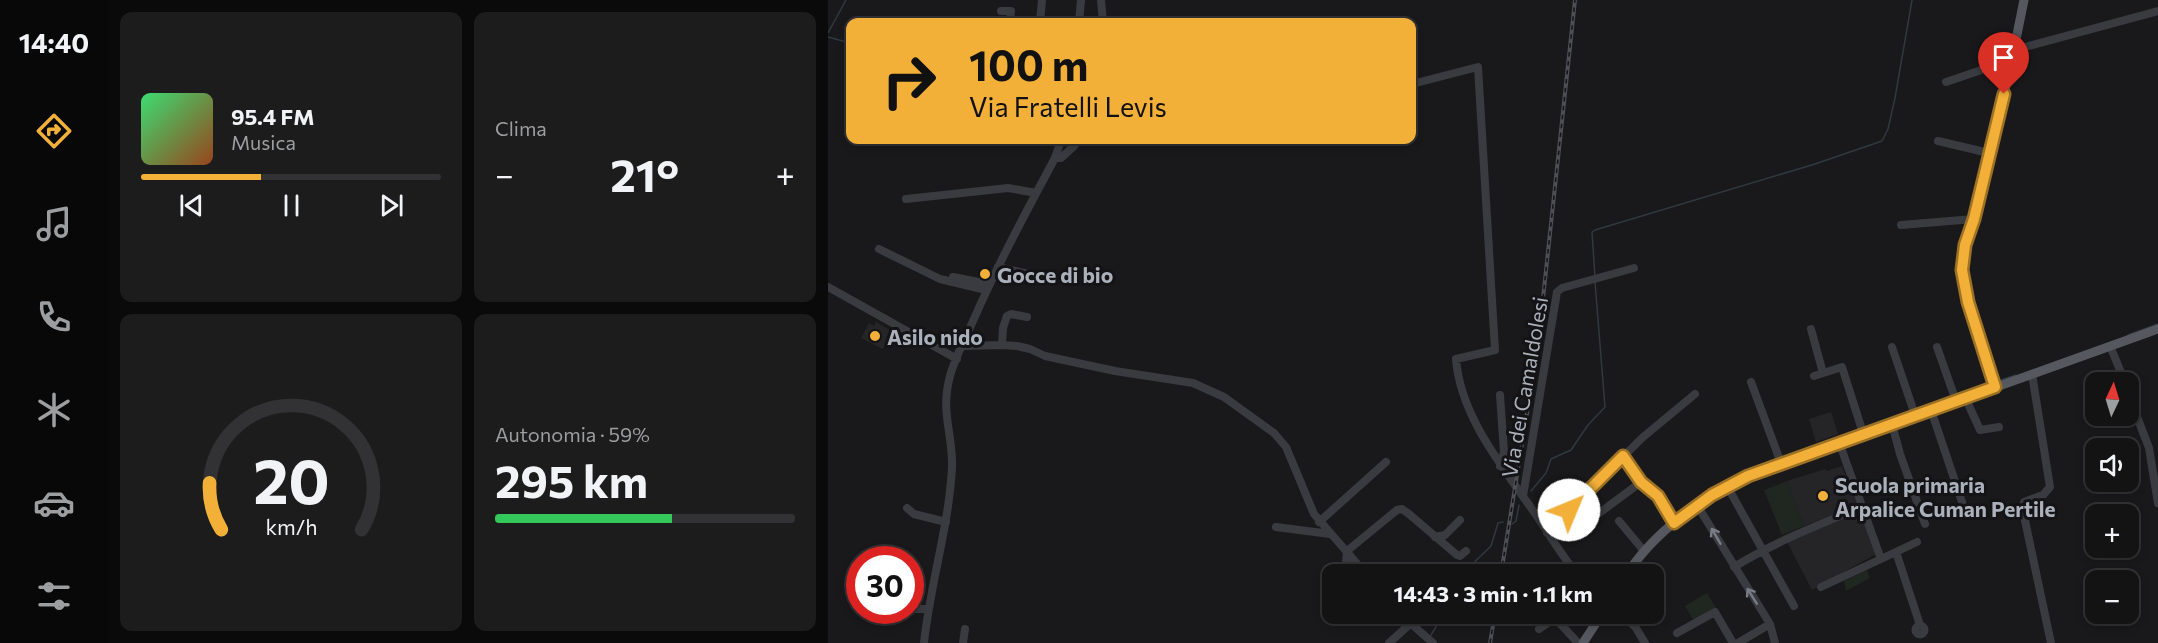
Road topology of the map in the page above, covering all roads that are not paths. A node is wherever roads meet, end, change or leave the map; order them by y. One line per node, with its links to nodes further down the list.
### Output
1 (1042, 0): 8 (street)
2 (1081, 0): 9 (street)
3 (1101, 0): 10 (street)
4 (2024, 0): 11 (main road)
5 (1000, 11): 7 (street)
6 (2158, 11): 11 (street)
7 (1010, 18)
8 (1040, 18)
9 (1079, 18)
10 (1103, 18)
11 (2013, 55): 12 (street); 17 (main road)
12 (1946, 82)
13 (1416, 83): 58 (street, Via dei Camaldolesi)
14 (1938, 141): 17 (street)
15 (1059, 144): 18 (street)
16 (1075, 144): 18 (street)
17 (1989, 153): 21 (main road)
18 (1054, 158): 19 (street)
19 (1036, 193): 20 (street); 24 (street)
20 (906, 199)
21 (1974, 219): 22 (street); 44 (main road)
22 (1901, 225)
23 (879, 249): 29 (street)
24 (998, 267): 27 (street); 29 (street)
25 (1634, 268): 61 (street, Via dei Camaldolesi)
26 (943, 275): 29 (street)
27 (1033, 275)
28 (828, 287): 38 (street)
29 (988, 287): 34 (street)
30 (1027, 317): 33 (street)
31 (1811, 329): 39 (street)
32 (2158, 329): 35 (main road)
33 (1002, 345): 34 (street); 71 (street)
34 (962, 346): 38 (street)
35 (2110, 346): 40 (street); 41 (main road)
36 (1893, 347): 49 (street)
37 (1936, 347): 47 (street)
38 (957, 359): 70 (street)
39 (1823, 372): 42 (street); 53 (street)
40 (2121, 372)
41 (2032, 374): 44 (main road); 112 (street)
42 (1814, 376)
43 (1751, 382): 57 (street)
44 (1995, 387): 47 (main road)
45 (1695, 394): 55 (street)
46 (1500, 395): 58 (street, Via dei Camaldolesi)
47 (1961, 399): 48 (main road); 52 (street)
48 (1930, 410): 49 (main road); 66 (street)
49 (1915, 416): 51 (main road)
50 (2139, 422): 62 (street)
51 (1892, 424): 53 (main road); 73 (street)
52 (1999, 427)
53 (1863, 433): 54 (main road)
54 (1839, 442): 57 (main road); 64 (street)
55 (1623, 456): 59 (street); 75 (street)
56 (1386, 462): 71 (street)
57 (1781, 463): 60 (main road)
58 (1500, 466): 61 (street, Via dei Camaldolesi)
59 (1641, 482): 67 (street); 72 (street)
60 (1727, 486): 63 (main road); 79 (street)
61 (1523, 496): 75 (street, Via dei Camaldolesi)
62 (2158, 503)
63 (1697, 505): 72 (main road); 89 (street, one-way to 63)
64 (1862, 507): 79 (street); 84 (street)
65 (907, 508): 70 (street)
66 (1965, 511)
67 (1598, 514)
68 (1460, 520): 77 (street)
69 (1619, 521): 82 (street)
70 (946, 522): 93 (street)
71 (1319, 522): 76 (street)
72 (1674, 523): 82 (main road)
73 (1925, 524)
74 (1276, 527): 76 (street)
75 (1547, 533): 87 (street, Via dei Camaldolesi)
76 (1330, 534): 80 (street)
77 (1435, 537): 80 (street); 81 (street)
78 (1917, 542): 83 (street)
79 (1762, 550): 89 (street); 91 (street)
80 (1347, 551): 85 (street); 86 (street)
81 (1466, 551)
82 (1644, 551): 88 (main road)
83 (1896, 552): 84 (street); 98 (street)
84 (1881, 559): 90 (street)
85 (1346, 564)
86 (1358, 564)
87 (1570, 564)
88 (1636, 564)
89 (1734, 567): 97 (street, one-way to 89)
90 (1821, 587)
91 (1794, 606)
92 (924, 609): 93 (street)
93 (928, 609): 102 (street)
94 (1410, 624): 104 (street); 105 (street)
95 (1595, 624): 107 (main road)
96 (1632, 624): 108 (street)
97 (1770, 624): 110 (street); 111 (street)
98 (1920, 625)
99 (965, 629): 103 (street)
100 (1539, 629): 106 (street)
101 (1677, 633): 109 (street)
102 (924, 643)
103 (963, 643)
104 (1389, 643)
105 (1433, 643)
106 (1578, 643)
107 (1583, 643)
108 (1645, 643)
109 (1733, 643)
110 (1738, 643)
111 (1775, 643)
112 (2051, 643)

